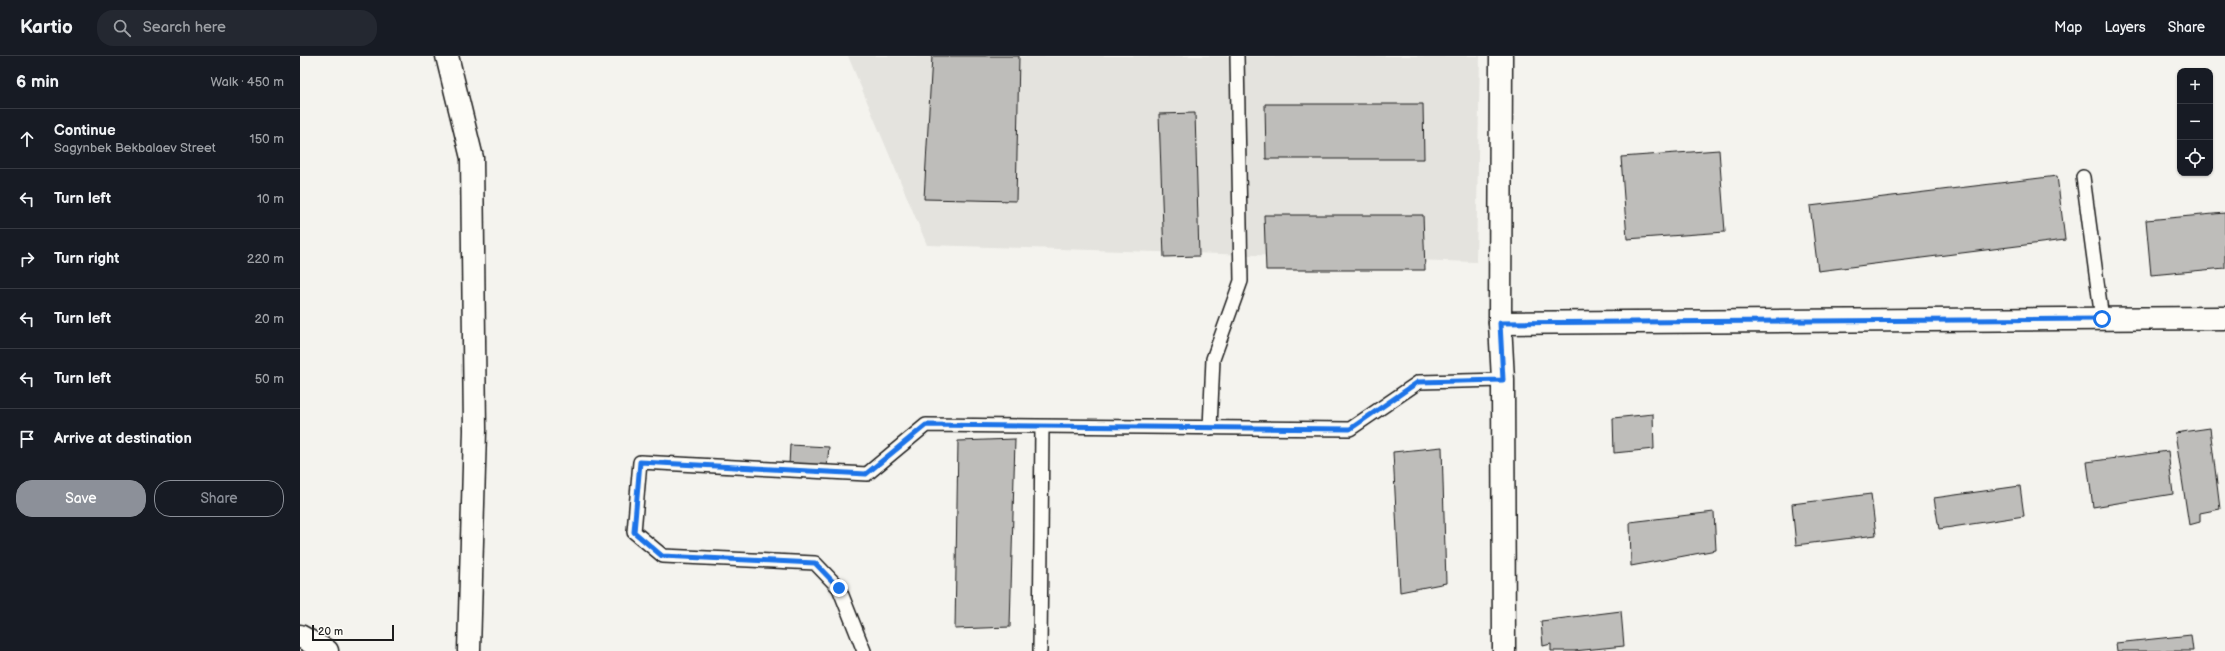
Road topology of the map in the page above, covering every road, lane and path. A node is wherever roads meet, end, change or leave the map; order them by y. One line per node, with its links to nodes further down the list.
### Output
1 (447, 56): 13 (street)
2 (1237, 56): 10 (lane)
3 (1501, 56): 7 (street)
4 (2083, 177): 6 (lane)
5 (2225, 318): 6 (street)
6 (2102, 319): 7 (street)
7 (1500, 323): 8 (street)
8 (1503, 380): 10 (lane); 16 (street)
9 (1042, 427): 10 (lane); 14 (lane); 15 (lane)
10 (1210, 428)
11 (300, 636): 12 (street)
12 (327, 651)
13 (469, 651)
14 (864, 651)
15 (1040, 651)
16 (1504, 651)

